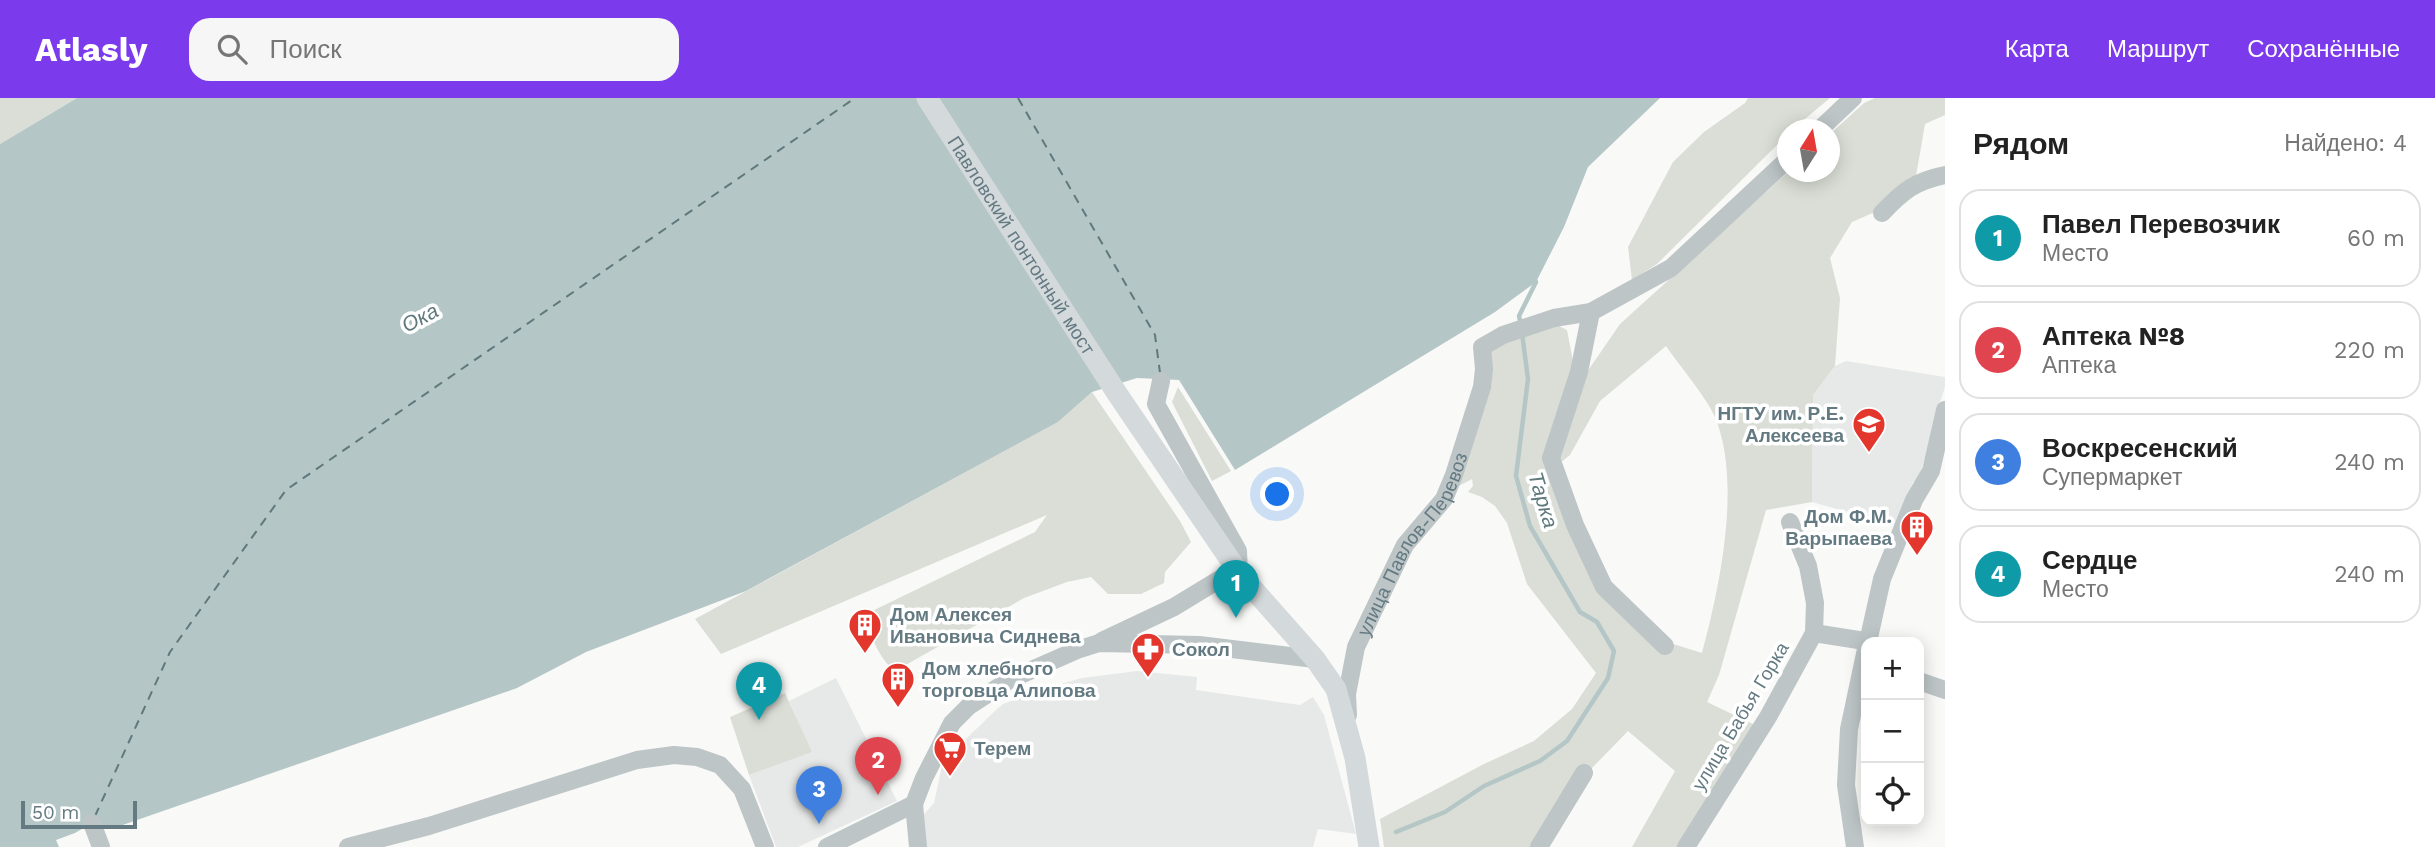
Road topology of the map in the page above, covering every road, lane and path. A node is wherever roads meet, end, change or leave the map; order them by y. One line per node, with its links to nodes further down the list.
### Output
1 (927, 98): 12 (main road, Павловский понтонный мост)
2 (1853, 98): 3 (street)
3 (1831, 119)
4 (1777, 169): 7 (street)
5 (1945, 175): 6 (street)
6 (1882, 213)
7 (1591, 312): 17 (street); 22 (street, улица Павлов-Перевоз)
8 (1161, 381): 12 (street)
9 (1945, 410): 10 (street)
10 (1938, 475): 14 (street)
11 (1790, 522): 13 (street, улица Бабья Горка)
12 (1239, 573): 15 (street); 18 (main road, улица Павлов-Перевоз)
13 (1814, 633): 16 (street); 33 (street, улица Бабья Горка)
14 (1870, 637)
15 (1099, 643): 18 (street); 24 (street)
16 (1861, 643)
17 (1665, 646)
18 (1315, 659): 22 (main road, улица Павлов-Перевоз)
19 (1861, 675): 34 (street)
20 (1924, 683): 21 (street)
21 (1945, 690)
22 (1349, 733): 31 (main road, улица Павлов-Перевоз)
23 (1584, 773): 32 (street)
24 (914, 804): 29 (street); 30 (street)
25 (92, 823): 26 (street)
26 (101, 847)
27 (348, 847): 28 (street)
28 (765, 847)
29 (827, 847)
30 (918, 847)
31 (1369, 847)
32 (1539, 847)
33 (1686, 847)
34 (1855, 847)

